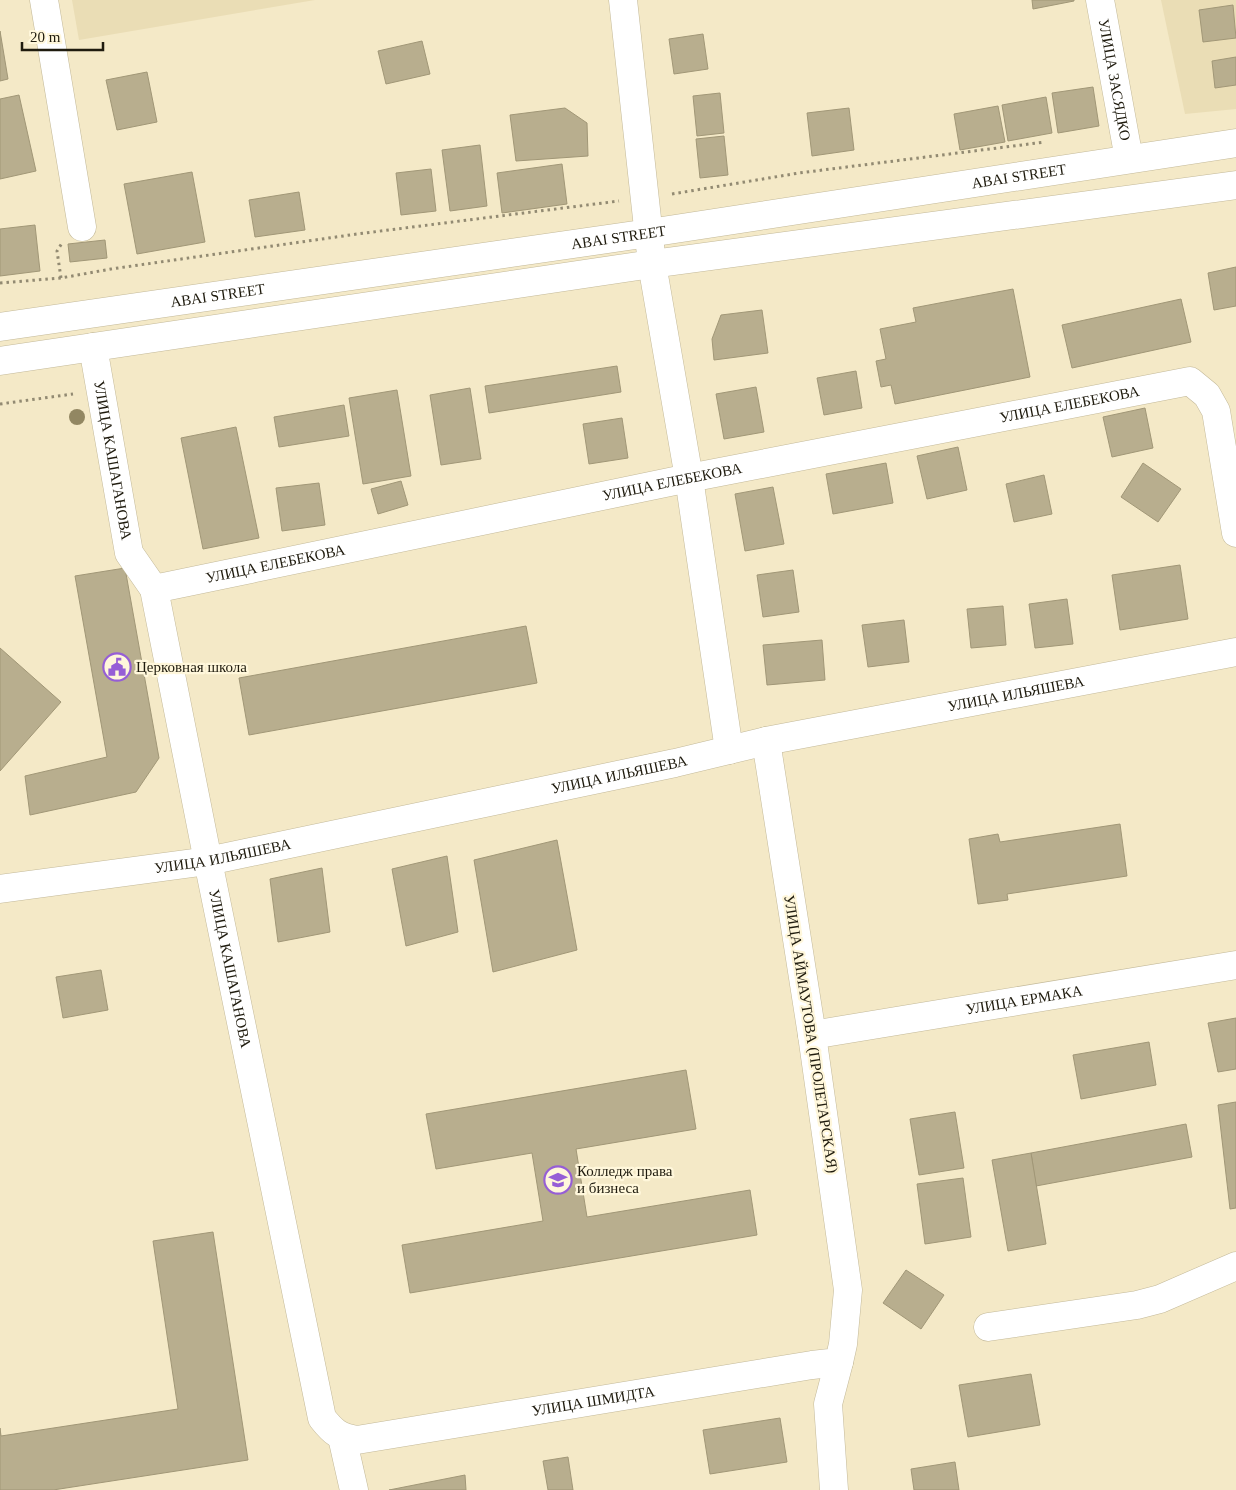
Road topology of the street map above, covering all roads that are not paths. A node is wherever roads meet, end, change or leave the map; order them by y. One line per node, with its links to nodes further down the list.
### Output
1 (44, 0): 7 (street)
2 (623, 0): 8 (street)
3 (1100, 0): 5 (street, УЛИЦА ЗАСЯДКО)
4 (1236, 143): 5 (street, ABAI STREET)
5 (1129, 159): 8 (street, ABAI STREET)
6 (1236, 185): 9 (street, ABAI STREET)
7 (82, 227)
8 (649, 233): 9 (street); 10 (street, ABAI STREET)
9 (652, 264): 11 (street, ABAI STREET); 13 (street)
10 (0, 327)
11 (93, 347): 12 (street, ABAI STREET); 15 (street, УЛИЦА КАШАГАНОВА)
12 (0, 361)
13 (689, 478): 14 (street, УЛИЦА ЕЛЕБЕКОВА); 15 (street, УЛИЦА ЕЛЕБЕКОВА); 18 (street)
14 (1236, 533)
15 (154, 589): 19 (street, УЛИЦА КАШАГАНОВА)
16 (1236, 652): 17 (street, УЛИЦА ИЛЬЯШЕВА)
17 (766, 741): 18 (street, УЛИЦА ИЛЬЯШЕВА); 22 (street, УЛИЦА АЙМАУТОВА (ПРОЛЕТАРСКАЯ))
18 (729, 750): 19 (street, УЛИЦА ИЛЬЯШЕВА)
19 (208, 861): 20 (street, УЛИЦА ИЛЬЯШЕВА); 26 (street, УЛИЦА КАШАГАНОВА)
20 (0, 889)
21 (1236, 965): 22 (street, УЛИЦА ЕРМАКА)
22 (812, 1036): 25 (street, УЛИЦА АЙМАУТОВА (ПРОЛЕТАРСКАЯ))
23 (1236, 1266): 24 (street)
24 (988, 1327)
25 (839, 1362): 26 (street, УЛИЦА ШМИДТА); 28 (street)
26 (342, 1438): 27 (street)
27 (354, 1490)
28 (834, 1490)

